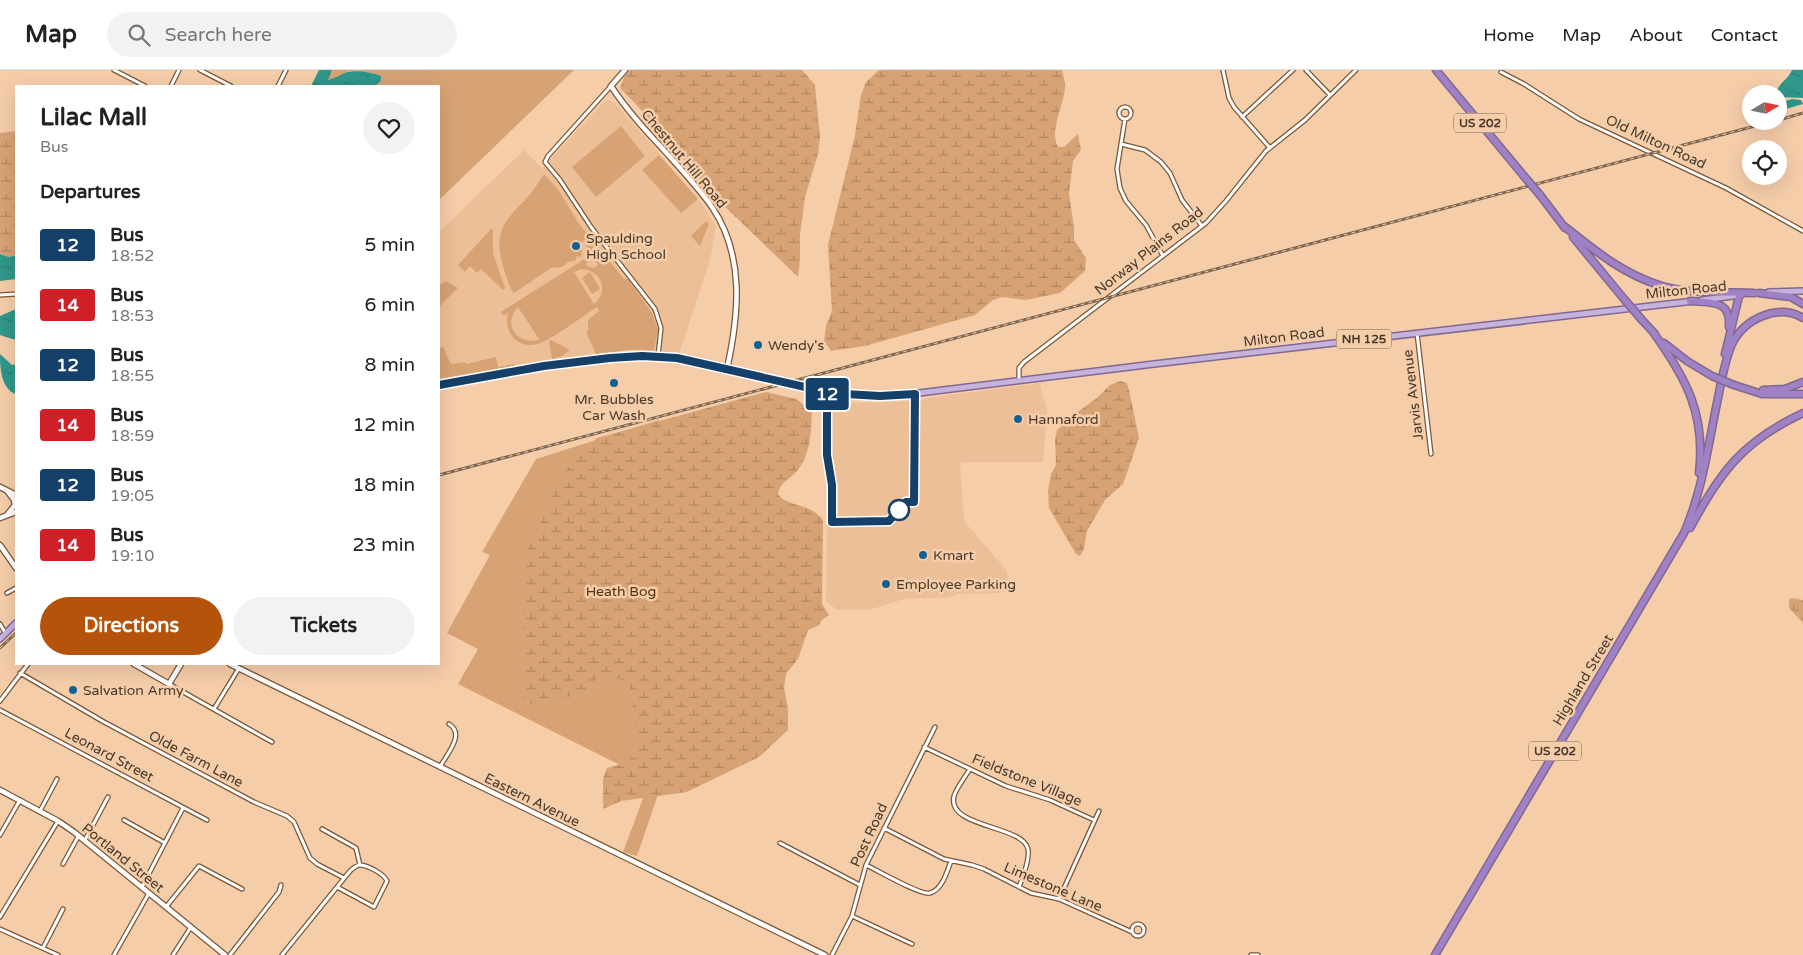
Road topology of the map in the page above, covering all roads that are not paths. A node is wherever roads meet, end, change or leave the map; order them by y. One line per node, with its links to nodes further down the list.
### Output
1 (114, 70): 12 (street)
2 (179, 70): 13 (street)
3 (200, 70): 14 (street)
4 (286, 70): 15 (street)
5 (624, 70): 16 (street)
6 (1223, 70): 18 (street)
7 (1293, 70): 18 (street)
8 (1306, 70): 17 (street)
9 (1356, 70): 17 (street, Norway Plains Road)
10 (1436, 70): 23 (highway, US 202, bridge)
11 (1501, 72): 24 (street, Old Milton Road)
12 (143, 85)
13 (172, 85)
14 (229, 85)
15 (278, 85)
16 (611, 86): 37 (street); 38 (street, Chestnut Hill Road)
17 (1330, 95): 21 (street, Norway Plains Road)
18 (1242, 117): 21 (street)
19 (1125, 119): 19 (street); 20 (street)
20 (1122, 144): 22 (street); 25 (street)
21 (1270, 148): 22 (street, Norway Plains Road)
22 (1202, 226): 25 (street, Norway Plains Road)
23 (1564, 226): 27 (highway); 34 (highway, US 202, bridge)
24 (1803, 231)
25 (1163, 256): 39 (street, Norway Plains Road)
26 (1803, 291): 27 (main road, Milton Road / NH 125)
27 (1756, 293): 30 (main road, Milton Road / NH 125); 32 (highway)
28 (15, 294): 29 (street)
29 (0, 295)
30 (1739, 296): 31 (main road, Milton Road / NH 125); 36 (highway)
31 (1690, 301): 35 (main road, Milton Road / NH 125); 36 (highway)
32 (1803, 304)
33 (1803, 318): 41 (highway, US 202)
34 (1653, 332): 43 (highway, US 202, bridge); 50 (highway, US 202)
35 (1417, 333): 39 (main road, Milton Road / NH 125); 46 (street, Jarvis Avenue)
36 (1728, 341): 41 (highway)
37 (658, 356): 38 (main road, NH 125); 42 (main road, NH 125)
38 (727, 369): 39 (main road, Milton Road / NH 125)
39 (1019, 380)
40 (1803, 382): 43 (highway, US 202)
41 (1721, 384): 50 (highway, US 202)
42 (440, 385)
43 (1747, 389): 44 (highway)
44 (1803, 394)
45 (1803, 413): 55 (highway)
46 (1431, 454)
47 (0, 487): 48 (street)
48 (8, 492): 49 (street); 52 (street)
49 (15, 495)
50 (1695, 504): 55 (highway, US 202)
51 (15, 512): 52 (street)
52 (7, 515): 53 (street)
53 (0, 518)
54 (0, 544): 56 (street)
55 (1676, 547): 129 (highway, Highland Street / US 202)
56 (15, 566)
57 (15, 588): 58 (street)
58 (6, 593)
59 (0, 624): 61 (street)
60 (15, 624): 61 (main road)
61 (6, 634): 62 (main road)
62 (0, 639)
63 (27, 665): 68 (street)
64 (136, 665): 69 (street)
65 (180, 665): 69 (street)
66 (232, 665): 67 (street, Eastern Avenue)
67 (239, 668): 71 (street); 77 (street, Eastern Avenue)
68 (20, 673): 70 (street); 101 (street, Olde Farm Lane)
69 (169, 684): 71 (street)
70 (0, 701)
71 (214, 709): 75 (street)
72 (0, 710): 83 (street, Leonard Street)
73 (449, 724): 77 (street)
74 (935, 727): 76 (street, Post Road)
75 (272, 742)
76 (924, 748): 78 (street, Fieldstone Village); 90 (street, Post Road)
77 (440, 767): 125 (street, Eastern Avenue)
78 (970, 769): 88 (street, Fieldstone Village); 105 (street)
79 (57, 779): 84 (street)
80 (0, 790): 82 (street, Portland Street)
81 (108, 797): 94 (street)
82 (20, 800): 84 (street, Portland Street); 92 (street)
83 (183, 808): 87 (street, Leonard Street); 95 (street)
84 (40, 811): 89 (street, Portland Street)
85 (1099, 811): 88 (street)
86 (124, 820): 95 (street)
87 (207, 820)
88 (1094, 820): 109 (street)
89 (58, 821): 93 (street, Portland Street); 113 (street)
90 (884, 828): 97 (street, Limestone Lane); 100 (street, Post Road)
91 (322, 829): 99 (street)
92 (0, 834)
93 (79, 835): 94 (street, Portland Street); 98 (street)
94 (85, 840): 106 (street, Portland Street)
95 (165, 843): 106 (street)
96 (780, 843): 103 (street)
97 (951, 861): 100 (street); 105 (street, Limestone Lane)
98 (63, 864)
99 (360, 865): 101 (street); 104 (street)
100 (866, 865): 103 (street, Post Road)
101 (344, 878): 104 (street)
102 (281, 885): 123 (street)
103 (860, 885): 112 (street, Post Road)
104 (337, 887): 124 (street)
105 (1019, 887): 109 (street, Limestone Lane)
106 (142, 888): 108 (street, Portland Street)
107 (242, 890): 110 (street)
108 (149, 893): 110 (street, Portland Street); 120 (street)
109 (1059, 899): 116 (street, Limestone Lane)
110 (166, 907): 114 (street, Portland Street)
111 (63, 909): 118 (street)
112 (852, 916): 117 (street); 126 (street, Post Road)
113 (0, 917)
114 (191, 927): 121 (street); 122 (street, Portland Street)
115 (0, 929): 118 (street)
116 (1132, 932)
117 (912, 944)
118 (43, 948): 119 (street)
119 (58, 955)
120 (114, 955)
121 (173, 955)
122 (225, 955)
123 (230, 955)
124 (282, 955)
125 (825, 955)
126 (832, 955)
127 (1251, 955): 128 (street)
128 (1258, 955)
129 (1435, 955)

